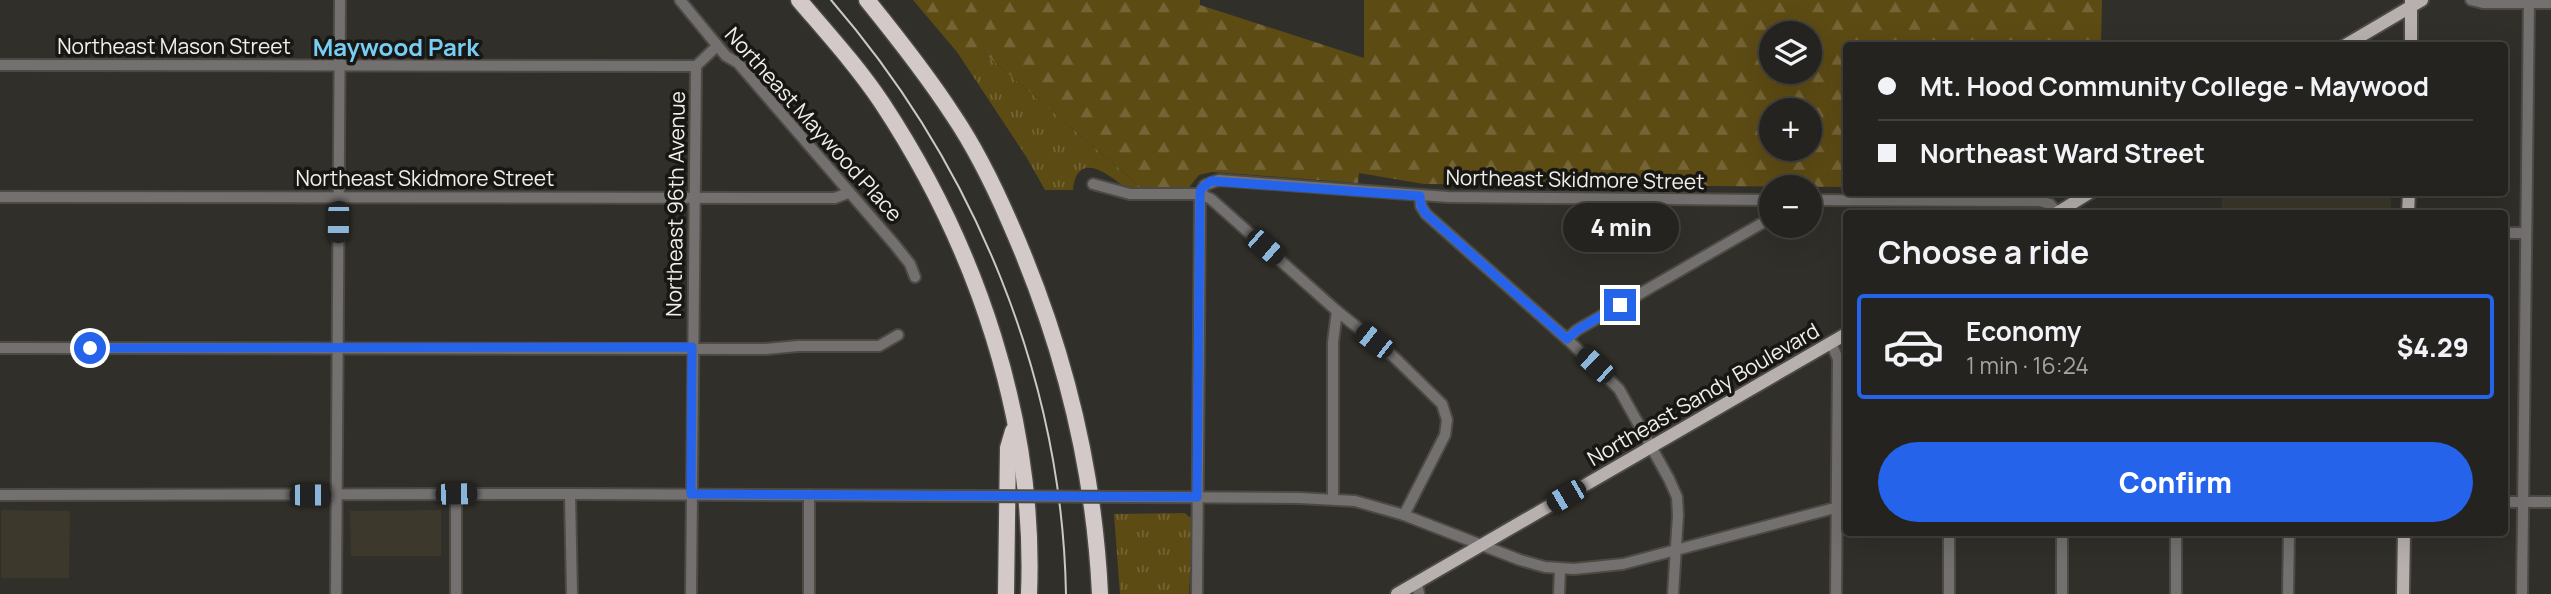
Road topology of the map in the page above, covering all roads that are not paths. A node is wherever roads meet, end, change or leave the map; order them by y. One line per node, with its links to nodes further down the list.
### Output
1 (340, 0): 13 (street)
2 (680, 0): 11 (street, Northeast Maywood Place)
3 (799, 0): 39 (highway)
4 (867, 0): 70 (highway)
5 (2471, 0): 7 (street)
6 (2415, 2): 9 (main road); 10 (main road)
7 (2529, 2): 8 (street); 29 (street)
8 (2551, 3)
9 (2350, 42)
10 (2411, 42)
11 (717, 46): 14 (street); 16 (street, Northeast Maywood Place)
12 (0, 65): 13 (street, Northeast Mason Street)
13 (340, 66): 14 (street, Northeast Mason Street); 21 (street)
14 (695, 66): 22 (street, Northeast 96th Avenue)
15 (1093, 184): 17 (street, Northeast Skidmore Street)
16 (848, 193): 22 (street, Northeast Skidmore Street); 30 (street, Northeast Maywood Place)
17 (1200, 194): 18 (street, Northeast Skidmore Street); 31 (street); 47 (street)
18 (1420, 196): 23 (street, Northeast Skidmore Street); 34 (street)
19 (2085, 196): 26 (main road)
20 (0, 197): 21 (street, Northeast Skidmore Street)
21 (339, 198): 22 (street, Northeast Skidmore Street); 36 (street)
22 (694, 198): 37 (street, Northeast 96th Avenue)
23 (1759, 200)
24 (1822, 200): 25 (street)
25 (2055, 210)
26 (2062, 210)
27 (1759, 225): 34 (street)
28 (2508, 233): 29 (street)
29 (2526, 233): 50 (street)
30 (915, 277)
31 (1337, 311): 48 (street); 53 (street)
32 (898, 335): 37 (street)
33 (1843, 336): 35 (main road, Northeast Sandy Boulevard)
34 (1567, 339): 40 (street)
35 (1831, 343): 40 (main road, Northeast Sandy Boulevard); 52 (street)
36 (337, 346): 37 (street); 38 (street); 45 (street)
37 (692, 347): 43 (street, Northeast 96th Avenue)
38 (0, 348)
39 (1015, 425): 68 (highway); 69 (highway)
40 (1652, 446): 59 (main road, Northeast Sandy Boulevard); 60 (street)
41 (456, 494): 42 (street); 45 (street); 64 (street)
42 (570, 494): 43 (street); 65 (street)
43 (691, 494): 46 (street); 66 (street, Northeast 96th Avenue)
44 (0, 495): 45 (street)
45 (335, 495): 63 (street)
46 (809, 495): 47 (street, bridge); 67 (street)
47 (1197, 497): 48 (street); 71 (street)
48 (1333, 499): 53 (street)
49 (2508, 502): 50 (street)
50 (2523, 502): 51 (street); 81 (street)
51 (2551, 502)
52 (1841, 506): 60 (street); 75 (street)
53 (1404, 515): 59 (street)
54 (1950, 536): 76 (street)
55 (2062, 536): 77 (street)
56 (2176, 536): 78 (street)
57 (2289, 536): 79 (street)
58 (2404, 536): 80 (main road)
59 (1481, 545): 61 (street); 62 (main road, Northeast Sandy Boulevard)
60 (1674, 550): 61 (street); 74 (street)
61 (1560, 569): 73 (street)
62 (1418, 588): 72 (main road, Northeast Sandy Boulevard)
63 (336, 594)
64 (456, 594)
65 (572, 594)
66 (691, 594)
67 (809, 594)
68 (1006, 594)
69 (1029, 594)
70 (1100, 594)
71 (1197, 594)
72 (1397, 594)
73 (1559, 594)
74 (1673, 594)
75 (1836, 594)
76 (1949, 594)
77 (2062, 594)
78 (2176, 594)
79 (2288, 594)
80 (2403, 594)
81 (2522, 594)

